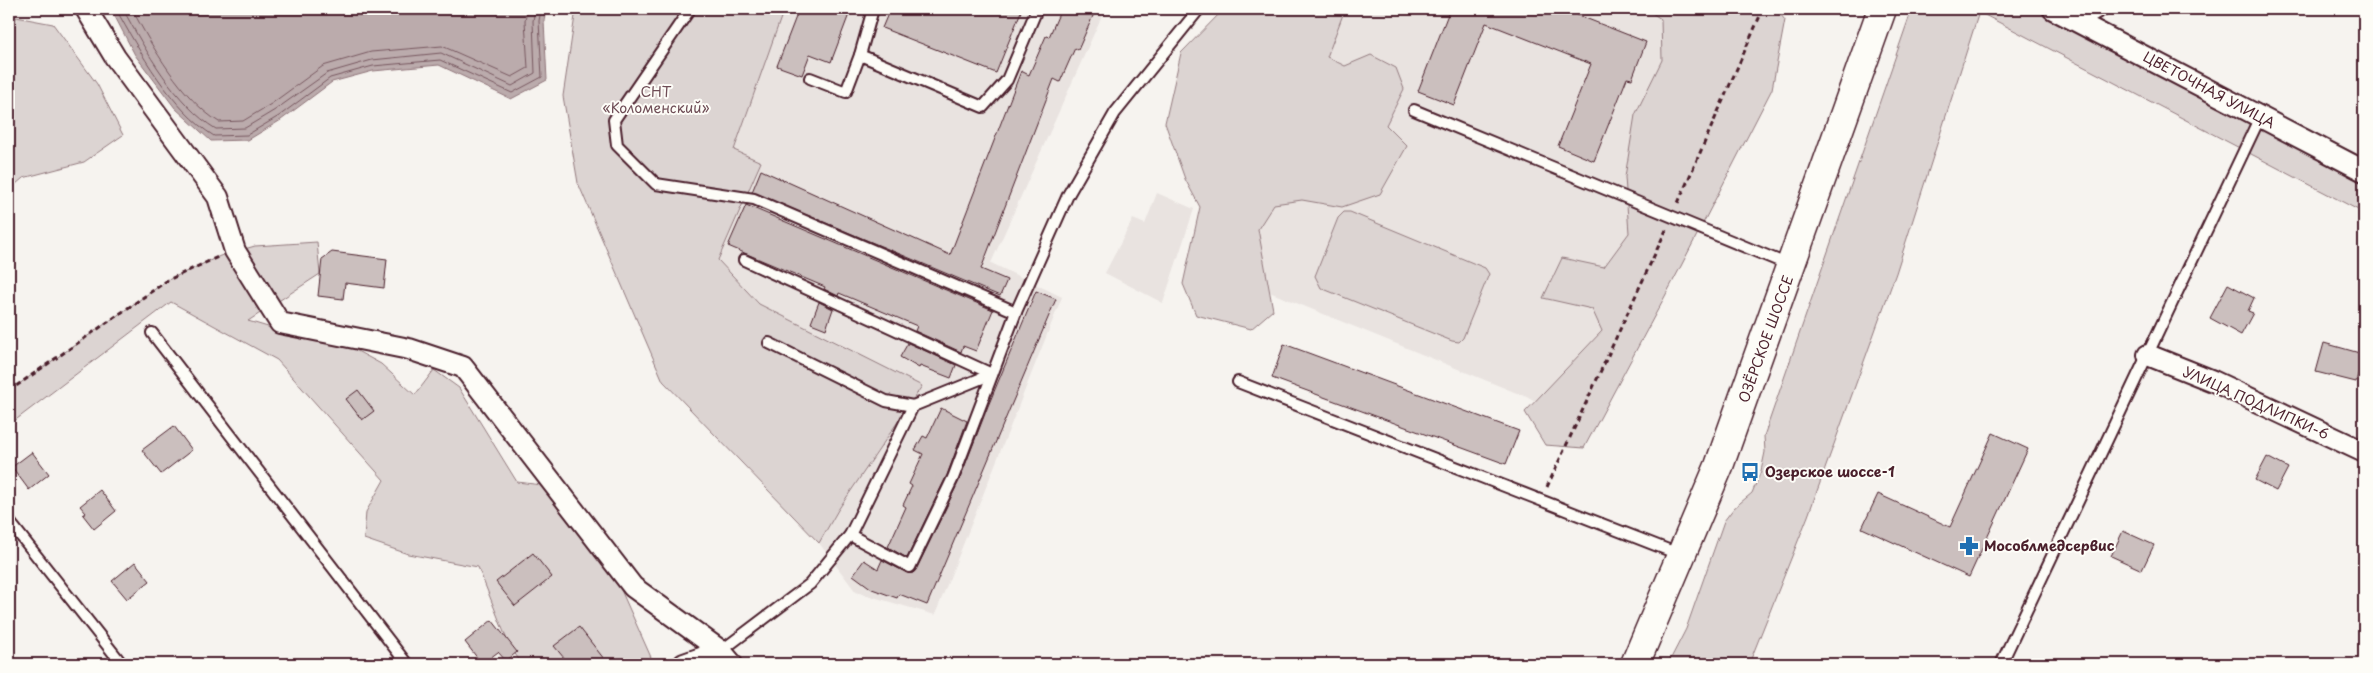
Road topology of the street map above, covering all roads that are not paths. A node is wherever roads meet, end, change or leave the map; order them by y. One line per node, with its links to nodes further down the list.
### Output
1 (86, 9): 28 (street)
2 (690, 9): 17 (lane)
3 (873, 9): 10 (lane)
4 (1037, 9): 10 (lane)
5 (1199, 9): 17 (lane)
6 (1881, 9): 16 (main road, ОЗЁРСКОЕ ШОССЕ)
7 (2053, 9): 9 (street, ЦВЕТОЧНАЯ УЛИЦА)
8 (2104, 9): 9 (lane)
9 (2080, 22): 13 (street, ЦВЕТОЧНАЯ УЛИЦА)
10 (860, 54): 11 (lane)
11 (810, 78)
12 (1414, 110): 16 (lane)
13 (2260, 117): 14 (street, ЦВЕТОЧНАЯ УЛИЦА); 20 (lane)
14 (2364, 171)
15 (744, 260): 21 (lane)
16 (1792, 267): 27 (main road, ОЗЁРСКОЕ ШОССЕ)
17 (1016, 312): 21 (lane)
18 (152, 333): 30 (lane)
19 (769, 343): 23 (lane)
20 (2148, 355): 24 (street, УЛИЦА ПОДЛИПКИ-6); 33 (lane)
21 (992, 374): 23 (lane); 26 (lane)
22 (1238, 382): 27 (lane)
23 (913, 406): 26 (lane)
24 (2364, 452)
25 (9, 521): 29 (lane)
26 (850, 535): 28 (lane)
27 (1682, 555): 32 (main road, ОЗЁРСКОЕ ШОССЕ)
28 (727, 658): 31 (street)
29 (122, 664)
30 (407, 664)
31 (684, 664)
32 (1635, 664)
33 (2001, 664)

